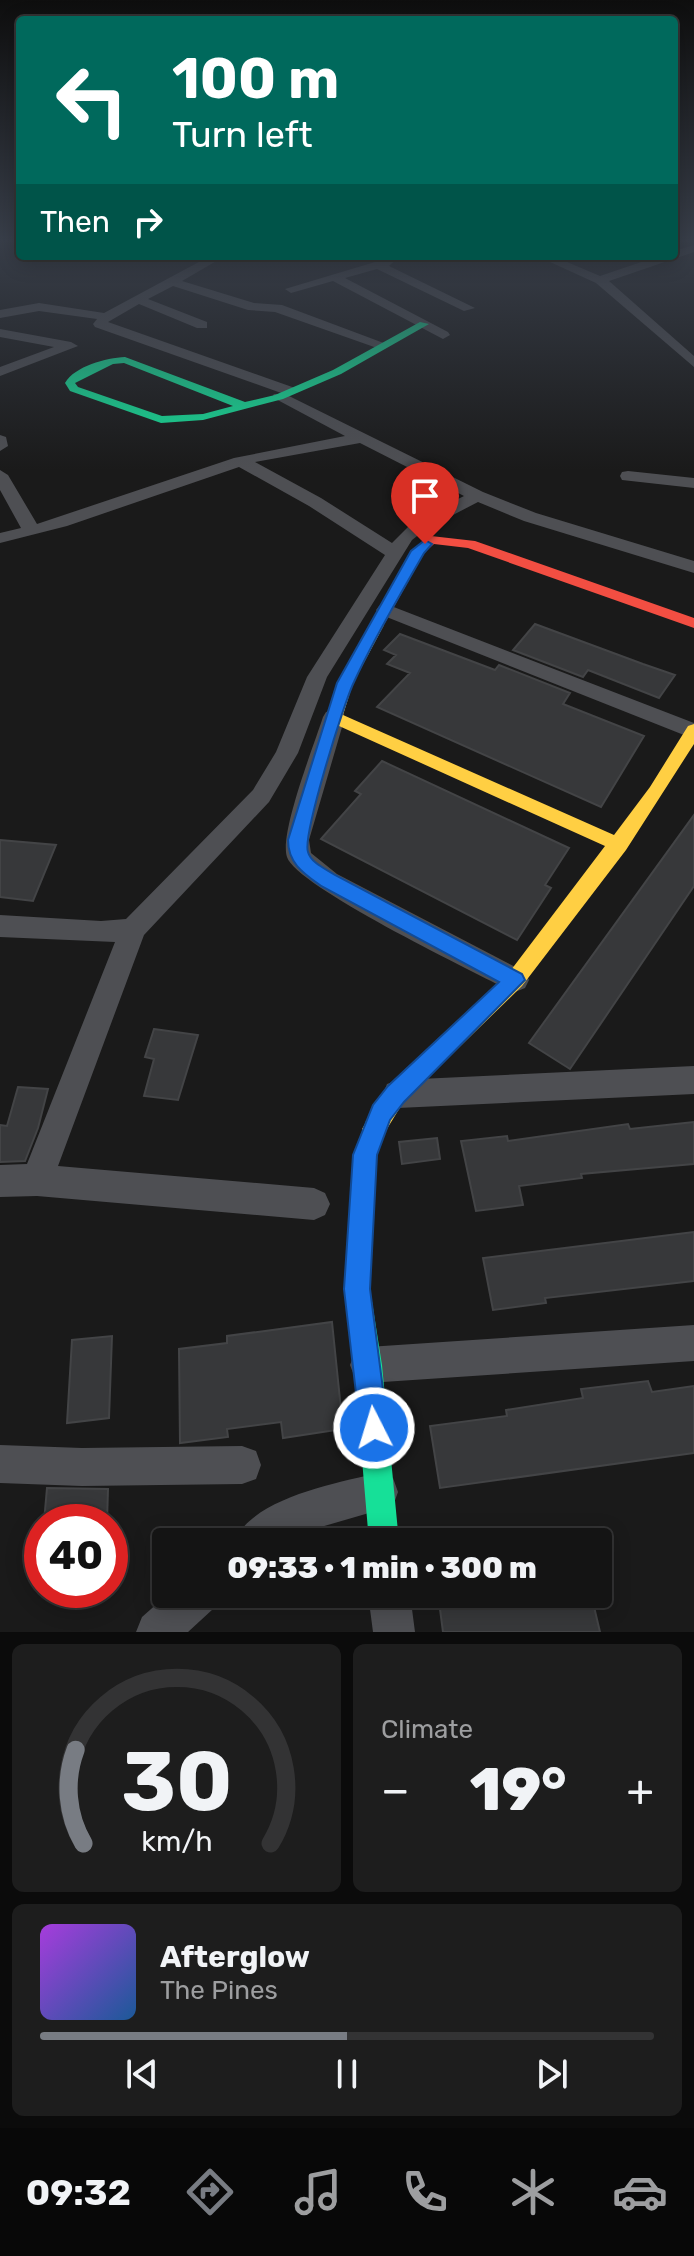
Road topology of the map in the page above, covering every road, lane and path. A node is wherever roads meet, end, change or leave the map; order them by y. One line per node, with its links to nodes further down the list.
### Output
1 (105, 318): 13 (street)
2 (185, 318): 7 (street)
3 (306, 318): 10 (street)
4 (413, 318): 6 (street)
5 (643, 318): 11 (street)
6 (424, 324): 9 (street); 10 (street)
7 (202, 325)
8 (0, 333): 12 (street)
9 (443, 335)
10 (382, 345): 13 (street)
11 (694, 363)
12 (0, 372)
13 (284, 394): 14 (street); 15 (street)
14 (242, 405): 14 (street)
15 (364, 438): 16 (street); 20 (street)
16 (240, 461): 21 (street); 23 (street)
17 (0, 475): 21 (street)
18 (628, 476): 19 (street)
19 (694, 483)
20 (477, 496): 23 (street); 24 (street)
21 (32, 531): 22 (street)
22 (0, 538)
23 (393, 552): 31 (street)
24 (694, 567)
25 (386, 610): 26 (street); 27 (street); 28 (street)
26 (694, 623)
27 (334, 717): 29 (street); 32 (street)
28 (694, 731): 29 (street)
29 (619, 845): 32 (street)
30 (0, 926): 31 (street)
31 (133, 929): 35 (street)
32 (515, 980): 34 (street)
33 (694, 1080): 34 (street)
34 (396, 1094): 39 (street)
35 (37, 1180): 36 (street); 37 (street)
36 (0, 1181)
37 (314, 1204)
38 (694, 1343): 39 (street)
39 (368, 1365): 42 (street)
40 (0, 1464): 41 (street)
41 (242, 1465)
42 (379, 1492): 43 (street); 44 (street)
43 (274, 1528)
44 (383, 1528)
45 (183, 1608): 47 (street)
46 (391, 1608): 48 (street)
47 (157, 1632)
48 (394, 1632)

